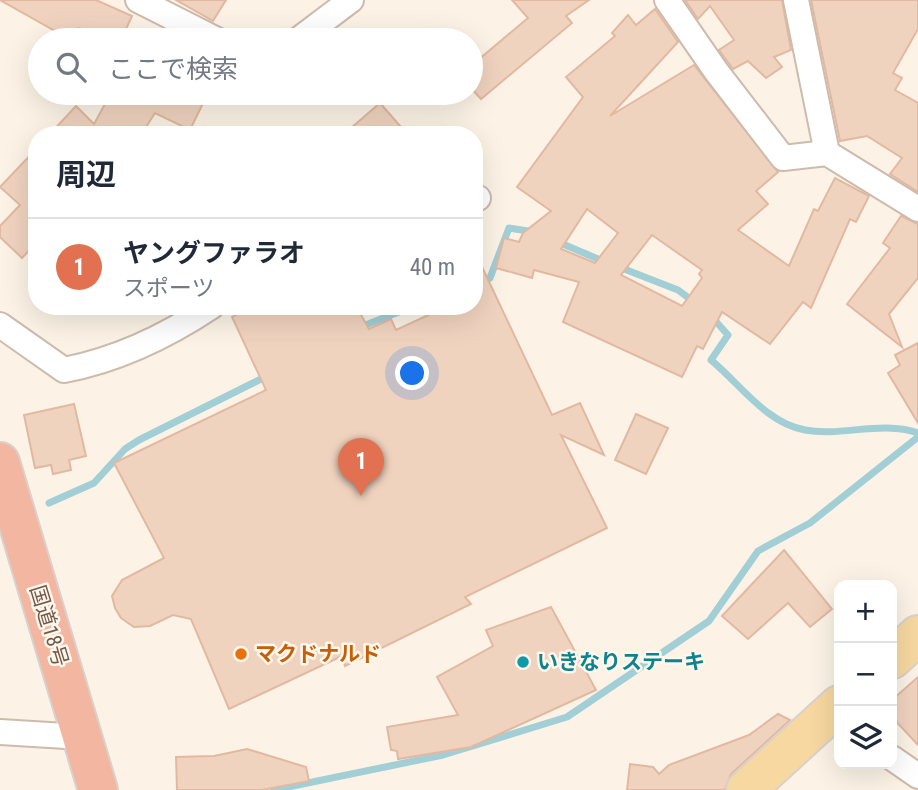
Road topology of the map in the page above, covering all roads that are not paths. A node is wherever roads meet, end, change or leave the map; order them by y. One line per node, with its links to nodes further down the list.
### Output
1 (138, 0): 5 (street)
2 (351, 0): 6 (street)
3 (667, 0): 7 (street)
4 (796, 0): 7 (street)
5 (193, 28)
6 (314, 28)
7 (827, 153): 8 (street)
8 (918, 209)
9 (199, 315): 10 (street)
10 (0, 326)
11 (0, 462): 16 (highway, 国道18号)
12 (918, 635): 13 (main road)
13 (897, 654)
14 (834, 717): 20 (main road)
15 (0, 732): 16 (street)
16 (82, 737): 19 (highway, 国道18号)
17 (897, 761): 18 (street)
18 (918, 776)
19 (99, 790)
20 (746, 790)

